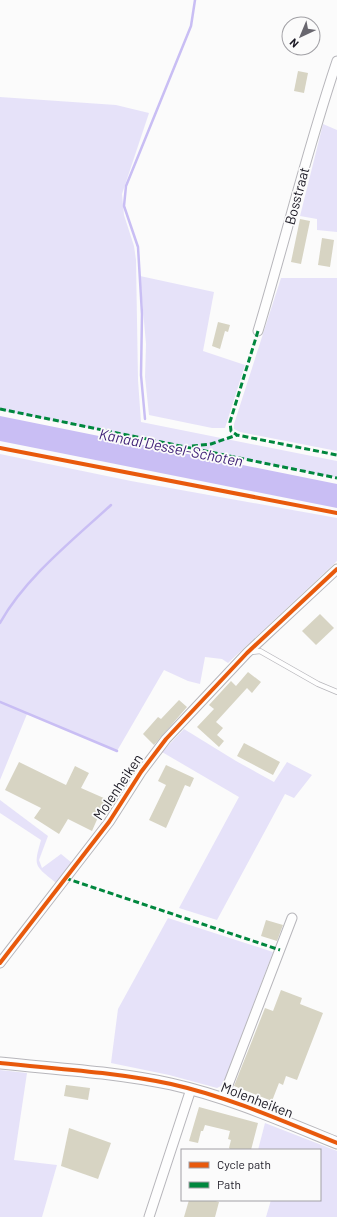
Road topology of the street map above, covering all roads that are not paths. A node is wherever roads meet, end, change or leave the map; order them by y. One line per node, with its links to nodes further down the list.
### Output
1 (337, 61): 2 (street, Bosstraat)
2 (258, 331)
3 (337, 569): 4 (street, Molenheiken)
4 (247, 653): 5 (lane); 7 (street, Molenheiken)
5 (337, 692)
6 (292, 918): 10 (street, Molenheiken)
7 (0, 963)
8 (0, 1062): 9 (street, Molenheiken)
9 (191, 1089): 10 (street, Molenheiken); 12 (street)
10 (223, 1098): 11 (street, Molenheiken)
11 (337, 1143)
12 (149, 1217)

